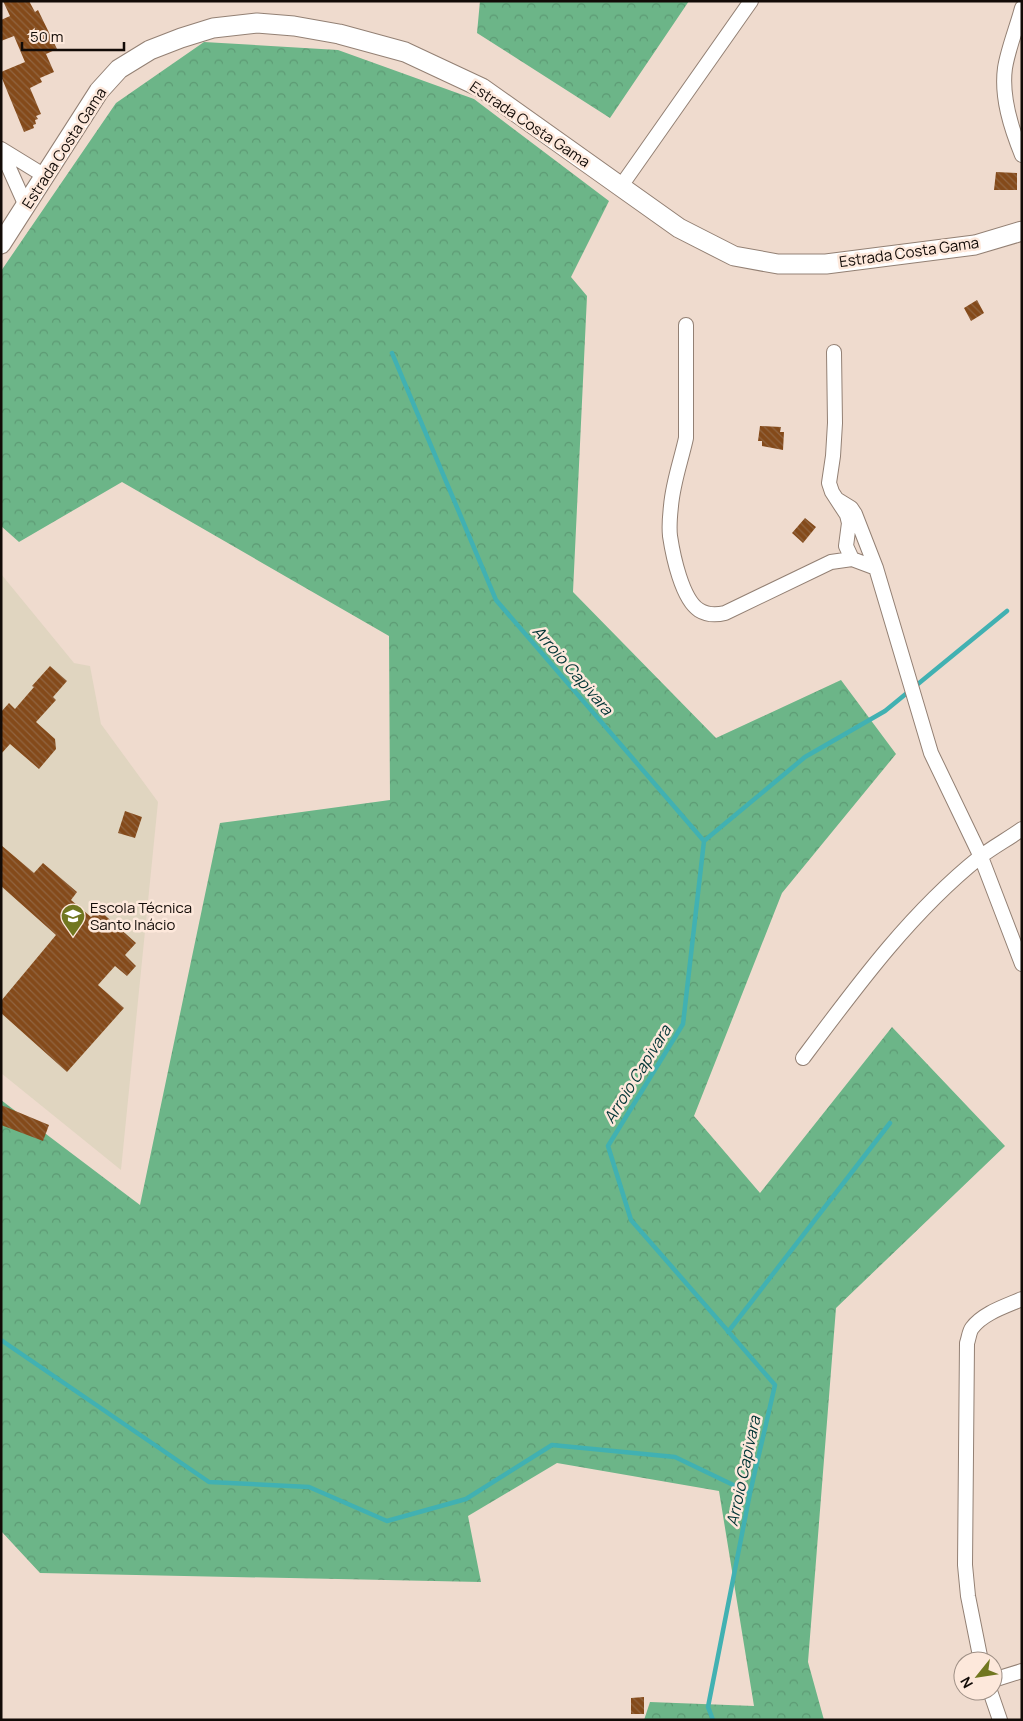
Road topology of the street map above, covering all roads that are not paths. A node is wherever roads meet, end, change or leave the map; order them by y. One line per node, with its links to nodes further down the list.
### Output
1 (751, 1): 6 (street)
2 (1022, 8): 4 (street)
3 (1, 149): 5 (street); 7 (street)
4 (1022, 155)
5 (45, 176): 6 (main road, Estrada Costa Gama); 7 (main road, Estrada Costa Gama)
6 (621, 186): 8 (main road, Estrada Costa Gama)
7 (26, 206): 9 (main road, Estrada Costa Gama)
8 (1022, 232)
9 (1, 244)
10 (686, 325): 13 (street)
11 (834, 352): 12 (street)
12 (838, 500): 13 (street); 14 (street)
13 (852, 559): 14 (street)
14 (876, 568): 16 (street)
15 (1022, 830): 16 (street)
16 (981, 857): 17 (street); 18 (street)
17 (1022, 964)
18 (803, 1058)
19 (1022, 1299): 20 (street)
20 (980, 1651)
21 (1022, 1671): 22 (street)
22 (1003, 1677)
23 (993, 1701): 24 (street)
24 (1000, 1720)

